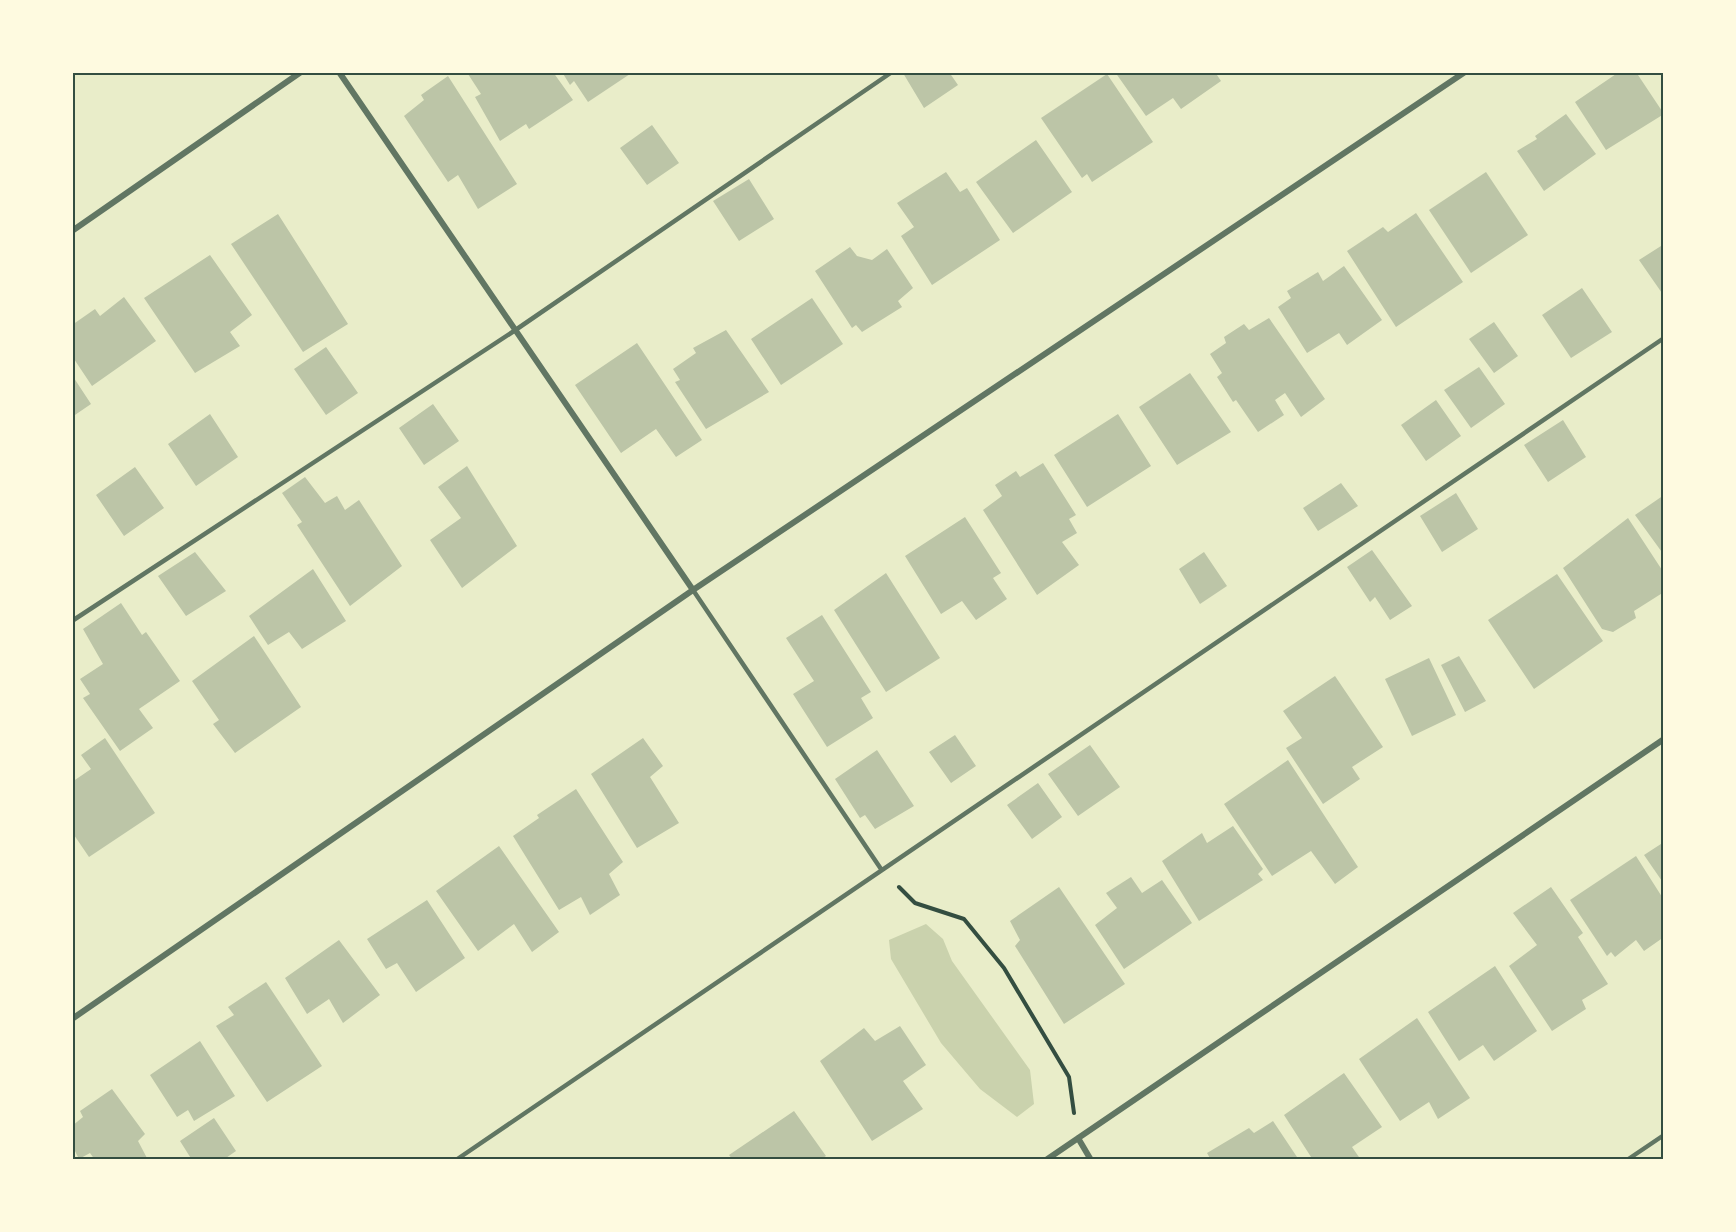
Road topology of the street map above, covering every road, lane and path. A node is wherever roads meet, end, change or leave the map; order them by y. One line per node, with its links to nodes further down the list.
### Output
1 (301, 72): 5 (street)
2 (339, 72): 6 (street)
3 (892, 72): 6 (lane)
4 (1465, 72): 8 (street)
5 (72, 231)
6 (514, 331): 8 (street); 9 (lane)
7 (1664, 338): 11 (lane)
8 (693, 590): 11 (lane); 12 (street)
9 (72, 621)
10 (1664, 739): 14 (street)
11 (881, 869): 14 (path); 15 (lane)
12 (72, 1019)
13 (1664, 1135): 18 (lane)
14 (1078, 1138): 16 (street); 17 (street)
15 (456, 1160)
16 (1046, 1160)
17 (1091, 1160)
18 (1627, 1160)

